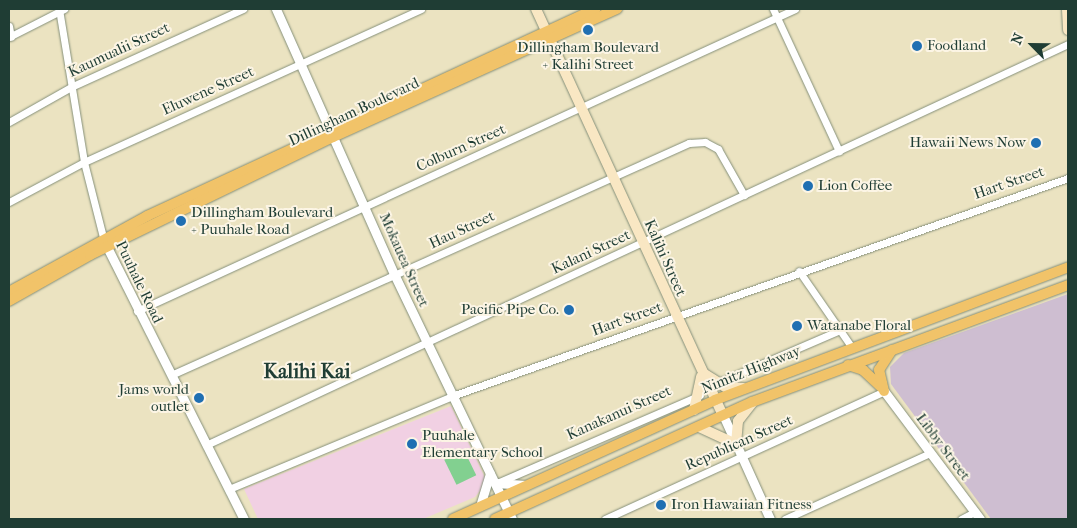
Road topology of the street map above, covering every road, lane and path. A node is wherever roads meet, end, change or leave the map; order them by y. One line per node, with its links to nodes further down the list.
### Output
1 (243, 9): 19 (street, Kaumualii Street)
2 (276, 9): 18 (street, Mokauea Street)
3 (421, 9): 18 (street, Eluwene Street)
4 (536, 9): 13 (main road, Kalihi Street)
5 (595, 9): 13 (main road, Dillingham Boulevard)
6 (617, 9): 16 (main road, Dillingham Boulevard)
7 (773, 9): 11 (street)
8 (795, 9): 11 (street, Colburn Street)
9 (1067, 9): 14 (main road)
10 (61, 10): 15 (street); 19 (street, Puuhale Road)
11 (777, 17): 20 (street, Colburn Street); 23 (street)
12 (9, 26): 15 (street)
13 (545, 28): 16 (main road, Kalihi Street); 22 (main road, Dillingham Boulevard)
14 (1068, 30)
15 (10, 37)
16 (549, 39): 20 (main road, Kalihi Street); 22 (main road, Dillingham Boulevard)
17 (1068, 44): 23 (street, Kalani Street)
18 (303, 64): 22 (street, Mokauea Street); 24 (street, Eluwene Street)
19 (73, 86): 21 (street, Kaumualii Street); 24 (street, Puuhale Road)
20 (582, 108): 25 (main road, Kalihi Street); 29 (street, Colburn Street)
21 (9, 122)
22 (332, 133): 29 (street, Mokauea Street); 30 (main road, Dillingham Boulevard); 32 (main road, Dillingham Boulevard)
23 (839, 151): 27 (street, Kalani Street)
24 (84, 162): 28 (street, Eluwene Street); 30 (street, Puuhale Road)
25 (612, 176): 27 (street, Hau Street); 31 (main road, Kalihi Street); 35 (street, Hau Street)
26 (1068, 178): 34 (street, Hart Street)
27 (744, 195): 31 (street, Kalani Street)
28 (9, 202)
29 (365, 207): 35 (street, Mokauea Street); 39 (street, Colburn Street)
30 (103, 237): 32 (street, Puuhale Road); 37 (main road, Dillingham Boulevard)
31 (641, 243): 40 (main road, Kalihi Street); 42 (street, Kalani Street)
32 (105, 248): 38 (main road, Dillingham Boulevard); 39 (street, Puuhale Road)
33 (1068, 267): 43 (main road, Nimitz Highway)
34 (799, 270): 40 (street, Hart Street); 41 (street)
35 (395, 276): 42 (street, Mokauea Street); 47 (street, Hau Street)
36 (1068, 285): 44 (main road, Nimitz Highway)
37 (9, 292)
38 (9, 301)
39 (137, 311): 47 (street, Puuhale Road)
40 (675, 316): 46 (main road, Kalihi Street); 52 (street, Hart Street)
41 (838, 331): 43 (street); 48 (street)
42 (427, 343): 52 (street, Mokauea Street); 59 (street, Kalani Street)
43 (851, 346): 49 (main road, Nimitz Highway)
44 (896, 346): 45 (main road, Nimitz Highway); 50 (main road)
45 (846, 365): 50 (main road); 54 (main road, Nimitz Highway)
46 (700, 371): 48 (main road); 51 (main road); 53 (main road, Kalihi Street)
47 (171, 376): 59 (street, Puuhale Road)
48 (716, 383): 49 (main road)
49 (743, 388): 53 (main road, Nimitz Highway)
50 (884, 391): 60 (street, Libby Street); 61 (street, Republican Street)
51 (700, 395): 55 (main road); 63 (street, Kanakanui Street)
52 (452, 396): 62 (street, Mokauea Street); 65 (street, Hart Street)
53 (715, 400): 55 (main road, Nimitz Highway); 56 (main road, Kalihi Street)
54 (752, 402): 56 (main road, Nimitz Highway); 58 (main road)
55 (694, 410): 64 (main road, Nimitz Highway)
56 (723, 415): 57 (main road, Nimitz Highway); 58 (street, Kalihi Street)
57 (699, 427): 58 (main road); 68 (main road, Nimitz Highway)
58 (736, 444): 61 (street, Kalihi Street)
59 (206, 445): 65 (street, Puuhale Road)
60 (930, 453): 69 (street, Libby Street); 75 (street)
61 (742, 457): 73 (street, Republican Street); 74 (street, Kalihi Street)
62 (490, 473): 63 (street, Mokauea Street); 67 (street)
63 (496, 483): 64 (street); 66 (street, Mokauea Street)
64 (526, 485): 66 (main road, Nimitz Highway)
65 (229, 489): 70 (street, Puuhale Road)
66 (501, 496): 67 (main road, Nimitz Highway); 68 (street, Mokauea Street)
67 (480, 506): 71 (main road, Nimitz Highway)
68 (510, 516): 72 (main road, Nimitz Highway)
69 (978, 516): 76 (street)
70 (244, 519)
71 (453, 519)
72 (495, 519)
73 (605, 519)
74 (770, 519)
75 (785, 519)
76 (961, 519)

